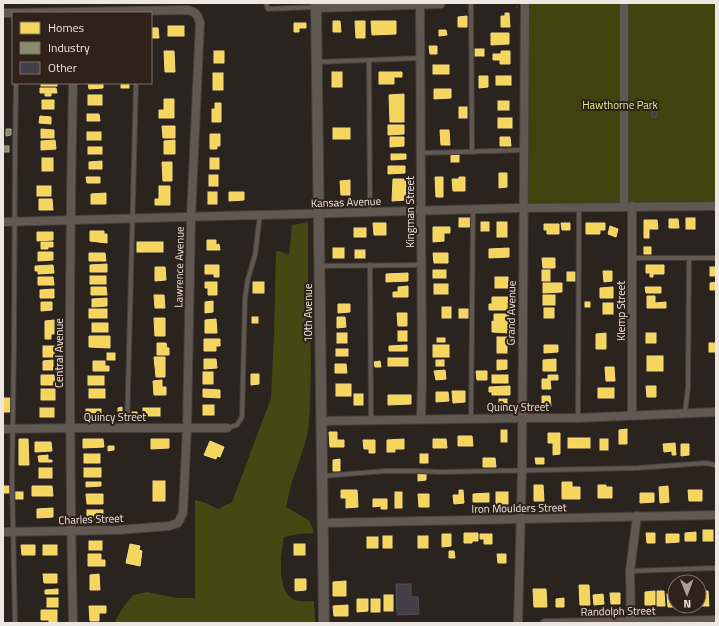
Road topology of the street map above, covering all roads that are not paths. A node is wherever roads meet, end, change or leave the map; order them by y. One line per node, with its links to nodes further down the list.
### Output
1 (266, 3): 8 (lane)
2 (440, 3): 7 (street)
3 (471, 3): 19 (lane)
4 (525, 3): 17 (street, Grand Avenue)
5 (624, 3): 20 (street, Klemp Street)
6 (380, 4): 7 (street); 8 (street)
7 (420, 4): 11 (street, Kingman Street)
8 (316, 5): 13 (street, 10th Avenue)
9 (74, 12): 10 (street)
10 (137, 12): 29 (street, Lawrence Avenue)
11 (421, 58): 12 (lane); 18 (street, Kingman Street)
12 (369, 60): 13 (lane); 26 (lane)
13 (317, 62): 27 (street, 10th Avenue)
14 (16, 84): 33 (lane)
15 (73, 84): 30 (street, Central Avenue)
16 (136, 84): 31 (lane)
17 (524, 150): 19 (lane); 23 (street, Grand Avenue)
18 (421, 152): 19 (lane); 25 (street, Kingman Street)
19 (472, 152)
20 (628, 206): 21 (street, Kansas Avenue); 22 (street, Kansas Avenue); 34 (street, Klemp Street)
21 (716, 206)
22 (579, 207): 23 (street, Kansas Avenue); 45 (lane)
23 (524, 208): 24 (street, Kansas Avenue); 44 (street, Grand Avenue)
24 (473, 209): 25 (street, Kansas Avenue); 43 (lane)
25 (421, 210): 26 (street, Kansas Avenue); 38 (street, Kingman Street)
26 (370, 212): 27 (street, Kansas Avenue)
27 (319, 214): 28 (street, Kansas Avenue); 39 (street, 10th Avenue)
28 (260, 215): 29 (street, Kansas Avenue); 52 (lane)
29 (191, 217): 31 (street, Kansas Avenue); 51 (street, Lawrence Avenue)
30 (70, 220): 31 (street, Kansas Avenue); 33 (street, Kansas Avenue); 49 (street, Central Avenue)
31 (133, 220): 50 (lane)
32 (3, 222): 33 (street, Kansas Avenue)
33 (14, 222): 54 (lane)
34 (633, 258): 35 (lane); 42 (street, Klemp Street)
35 (689, 258): 36 (lane); 41 (lane)
36 (716, 258)
37 (370, 265): 38 (lane); 39 (lane); 47 (lane)
38 (421, 265): 46 (street, Kingman Street)
39 (320, 266): 48 (street, 10th Avenue)
40 (716, 412): 41 (street, Quincy Street)
41 (685, 413): 42 (street, Quincy Street)
42 (632, 415): 45 (street, Quincy Street)
43 (471, 418): 44 (street, Quincy Street); 46 (street, Quincy Street)
44 (521, 418): 45 (street, Quincy Street); 56 (street, Grand Avenue)
45 (578, 418)
46 (421, 419): 47 (street, Quincy Street)
47 (371, 420): 48 (street, Quincy Street)
48 (321, 421): 57 (street, 10th Avenue)
49 (70, 428): 50 (street, Quincy Street); 54 (street, Quincy Street); 63 (street, Central Avenue)
50 (127, 428): 51 (street, Quincy Street)
51 (187, 428): 52 (street, Quincy Street); 61 (street, Lawrence Avenue)
52 (227, 428)
53 (3, 429): 54 (street, Quincy Street)
54 (14, 429): 65 (lane)
55 (716, 464): 56 (lane)
56 (522, 470): 57 (lane); 60 (street, Grand Avenue)
57 (322, 476): 62 (street, 10th Avenue)
58 (716, 515): 59 (street, Iron Moulders Street)
59 (637, 516): 60 (street, Iron Moulders Street); 67 (street)
60 (521, 520): 62 (street, Iron Moulders Street); 73 (street, Grand Avenue)
61 (178, 522): 63 (street, Charles Street)
62 (322, 523): 72 (street, 10th Avenue)
63 (71, 531): 65 (street, Charles Street); 71 (street, Central Avenue)
64 (3, 532): 65 (street, Charles Street)
65 (14, 532): 70 (lane)
66 (716, 568): 67 (lane)
67 (630, 572): 69 (street)
68 (716, 620): 69 (street, Randolph Street)
69 (631, 622): 74 (street, Randolph Street)
70 (15, 623)
71 (73, 623)
72 (324, 623)
73 (518, 623)
74 (545, 623)

